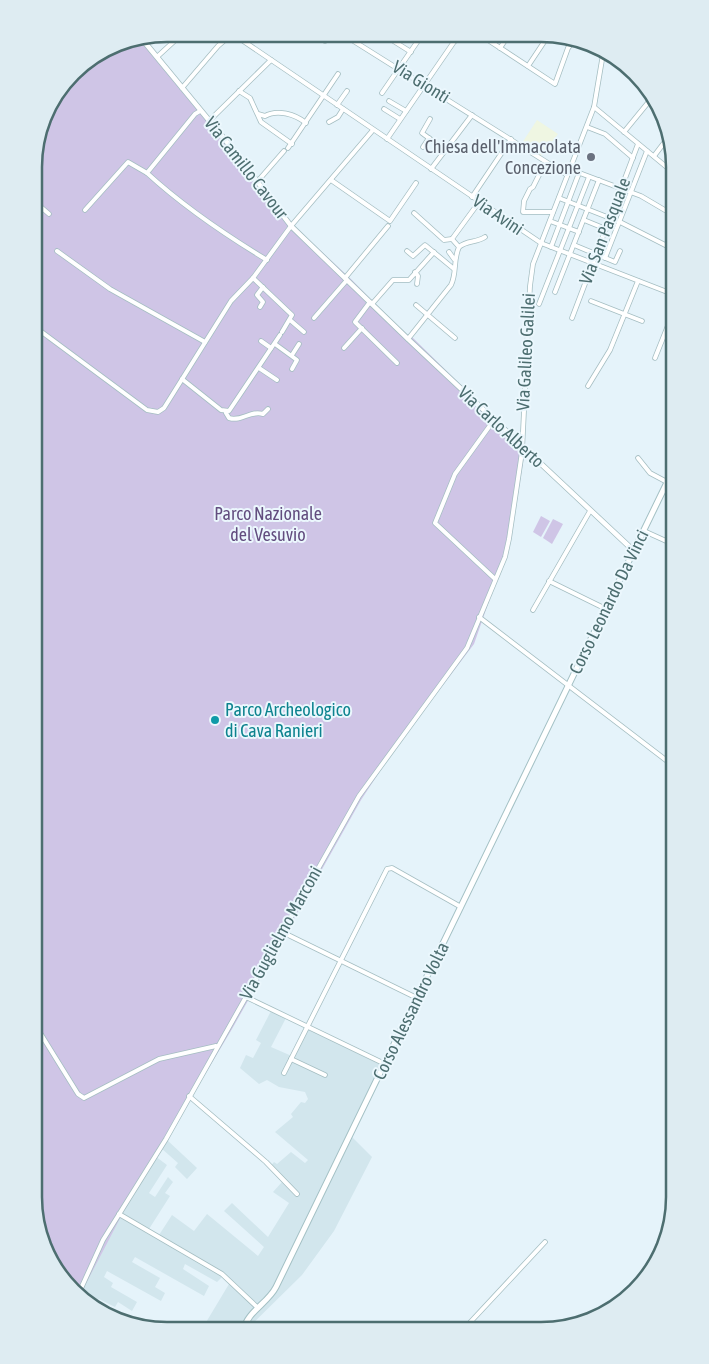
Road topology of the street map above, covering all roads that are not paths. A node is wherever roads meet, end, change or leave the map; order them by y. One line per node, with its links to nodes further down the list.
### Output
1 (172, 43): 15 (street)
2 (222, 43): 22 (street)
3 (246, 43): 17 (street, Via Avini)
4 (357, 43): 19 (street, Via Gionti)
5 (396, 43): 14 (street)
6 (416, 43): 14 (street)
7 (454, 43): 21 (street)
8 (492, 43): 13 (street)
9 (503, 43): 13 (street)
10 (543, 43): 18 (street)
11 (147, 44): 15 (street, Via Camillo Cavour)
12 (570, 46): 18 (street)
13 (500, 48): 18 (street)
14 (410, 52): 19 (street)
15 (158, 56): 22 (street, Via Camillo Cavour)
16 (602, 58): 30 (street, Via Galileo Galilei)
17 (271, 60): 23 (street); 26 (street, Via Avini)
18 (528, 66)
19 (399, 68): 21 (street, Via Gionti); 25 (street)
20 (338, 74): 26 (street)
21 (424, 85): 34 (street); 36 (street, Via Gionti)
22 (182, 88): 33 (street, Via Camillo Cavour)
23 (239, 91): 35 (street); 39 (street)
24 (347, 91): 29 (street)
25 (382, 93)
26 (324, 96): 29 (street, Via Avini); 40 (street)
27 (389, 101): 34 (street)
28 (648, 103): 44 (street)
29 (337, 105): 31 (street, Via Avini)
30 (594, 107): 42 (street, Via Galileo Galilei); 44 (street)
31 (343, 109): 41 (street); 43 (street, Via Avini)
32 (384, 109): 37 (street)
33 (200, 110): 39 (street, Via Camillo Cavour); 60 (street, Via Camillo Cavour)
34 (406, 111): 37 (street)
35 (258, 114): 40 (street); 49 (street)
36 (472, 115): 47 (street, Via Gionti); 53 (street)
37 (400, 119): 46 (street)
38 (430, 119): 45 (street)
39 (209, 120): 66 (street, Via Camillo Cavour)
40 (306, 122): 49 (street)
41 (329, 122)
42 (587, 127): 55 (street); 58 (street, Via Galileo Galilei)
43 (373, 130): 46 (street, Via Avini); 64 (street)
44 (624, 132): 50 (street)
45 (429, 138): 51 (street); 53 (street)
46 (387, 139): 57 (street, Via Avini)
47 (511, 139): 62 (street, Via Gionti); 70 (street)
48 (663, 143): 54 (street)
49 (292, 144): 66 (street)
50 (638, 144): 52 (street); 55 (street, Via San Pasquale)
51 (423, 147)
52 (647, 151): 54 (street); 69 (street)
53 (443, 152): 57 (street)
54 (654, 156): 56 (street)
55 (633, 158): 68 (street, Via San Pasquale)
56 (666, 166)
57 (431, 169): 70 (street, Via Avini)
58 (569, 169): 61 (street); 62 (street, Via Galileo Galilei)
59 (541, 172): 79 (street)
60 (147, 173): 77 (street); 108 (street)
61 (579, 173): 63 (street); 73 (street)
62 (567, 175): 71 (street, Via Galileo Galilei)
63 (589, 177): 65 (street); 74 (street)
64 (331, 180): 67 (street); 87 (street)
65 (599, 180): 68 (street); 76 (street)
66 (257, 182): 87 (street, Via Camillo Cavour)
67 (416, 183)
68 (621, 188): 69 (street); 82 (street, Via San Pasquale)
69 (631, 192): 78 (street); 85 (street)
70 (472, 197): 72 (street, Via Avini)
71 (558, 198): 73 (street); 79 (street, Via Galileo Galilei)
72 (479, 202): 93 (street); 94 (street, Via Avini)
73 (568, 202): 74 (street); 86 (street)
74 (578, 205): 76 (street); 89 (street)
75 (43, 208): 81 (street)
76 (588, 209): 82 (street); 83 (street)
77 (85, 210)
78 (666, 211)
79 (553, 212): 84 (street, Via Galileo Galilei)
80 (414, 213): 93 (street)
81 (50, 214)
82 (610, 218): 85 (street); 90 (street, Via San Pasquale)
83 (584, 220): 90 (street); 91 (street)
84 (550, 221): 86 (street); 94 (street, Via Galileo Galilei)
85 (620, 222): 96 (street); 107 (street)
86 (560, 225): 89 (street); 98 (street)
87 (292, 226): 108 (street); 116 (street, Via Carlo Alberto)
88 (388, 226): 116 (street)
89 (568, 228): 91 (street); 101 (street)
90 (606, 229): 105 (street, Via San Pasquale)
91 (579, 232): 95 (street)
92 (484, 237): 97 (street)
93 (452, 239): 97 (street)
94 (541, 244): 98 (street, Via Avini); 156 (street, Via Galileo Galilei)
95 (574, 245): 105 (street); 106 (street)
96 (666, 245)
97 (459, 247): 109 (street)
98 (551, 247): 101 (street, Via Avini)
99 (57, 251): 140 (street)
100 (407, 251): 103 (street)
101 (560, 251): 106 (street, Via Avini); 124 (street)
102 (620, 251): 107 (street)
103 (434, 252): 110 (street); 113 (street)
104 (449, 252): 109 (street)
105 (596, 254): 107 (street); 111 (street, Via San Pasquale)
106 (570, 255): 111 (street, Via Avini); 120 (street)
107 (606, 258)
108 (267, 260): 115 (street)
109 (454, 260): 113 (street)
110 (425, 262): 112 (street); 114 (street)
111 (592, 264): 117 (street, Via Avini); 130 (street, Via San Pasquale)
112 (430, 265)
113 (454, 270): 128 (street)
114 (415, 272): 118 (street); 123 (street)
115 (253, 278): 119 (street); 140 (street)
116 (346, 279): 123 (street, Via Carlo Alberto); 129 (street)
117 (638, 281): 121 (street, Via Avini); 127 (street)
118 (417, 284)
119 (263, 287): 126 (street); 131 (street)
120 (555, 292)
121 (666, 292)
122 (591, 300): 127 (street)
123 (371, 303): 133 (street); 138 (street, Via Carlo Alberto)
124 (539, 304)
125 (416, 305): 128 (street)
126 (260, 307)
127 (624, 314): 132 (street); 152 (street)
128 (427, 316): 137 (street); 138 (street)
129 (314, 318)
130 (572, 318)
131 (290, 320): 135 (street); 141 (street)
132 (642, 322)
133 (362, 328): 144 (street); 147 (street)
134 (666, 330): 146 (street)
135 (304, 332)
136 (43, 333): 150 (street)
137 (456, 338)
138 (408, 339): 155 (street, Via Carlo Alberto)
139 (261, 341): 143 (street)
140 (205, 342): 150 (street)
141 (274, 344): 143 (street); 145 (street)
142 (299, 344): 145 (street)
143 (272, 348): 148 (street)
144 (344, 348)
145 (292, 355): 149 (street)
146 (655, 358)
147 (398, 363)
148 (258, 368): 151 (street); 154 (street)
149 (292, 369)
150 (182, 378): 154 (street)
151 (277, 380)
152 (588, 386)
153 (268, 409): 154 (street)
154 (226, 412)
155 (494, 420): 156 (street, Via Carlo Alberto); 164 (street)
156 (522, 447): 160 (street, Via Carlo Alberto); 164 (street, Via Galileo Galilei)
157 (638, 458): 158 (street)
158 (666, 481)
159 (666, 484): 161 (main road, Corso Leonardo Da Vinci)
160 (590, 511): 163 (street, Via Carlo Alberto); 165 (street)
161 (644, 531): 162 (street); 163 (main road, Corso Leonardo Da Vinci)
162 (666, 541)
163 (634, 551): 166 (main road, Corso Leonardo Da Vinci)
164 (495, 579): 168 (street, Via Guglielmo Marconi)
165 (549, 581): 166 (street); 167 (street)
166 (606, 609): 169 (main road, Corso Leonardo Da Vinci)
167 (533, 610)
168 (479, 617): 169 (street); 172 (street, Via Guglielmo Marconi)
169 (569, 685): 170 (street); 171 (main road, Corso Alessandro Volta)
170 (666, 760)
171 (462, 907): 173 (street); 175 (main road, Corso Alessandro Volta)
172 (282, 932): 173 (street); 174 (street, Via Guglielmo Marconi)
173 (339, 960): 175 (street); 176 (street)
174 (246, 997): 176 (street); 178 (street, Via Guglielmo Marconi)
175 (418, 998): 180 (main road, Corso Alessandro Volta)
176 (307, 1026): 179 (street); 180 (street)
177 (43, 1038): 178 (street)
178 (216, 1046): 183 (street, Via Guglielmo Marconi)
179 (291, 1059): 181 (street); 182 (street)
180 (385, 1064): 188 (main road, Corso Alessandro Volta)
181 (284, 1073)
182 (324, 1074)
183 (189, 1096): 184 (street); 185 (street, Via Guglielmo Marconi)
184 (297, 1194)
185 (119, 1214): 187 (street, Via Guglielmo Marconi); 188 (street)
186 (545, 1242): 190 (street)
187 (81, 1287)
188 (258, 1308): 189 (main road, Corso Alessandro Volta)
189 (247, 1322)
190 (470, 1322)

